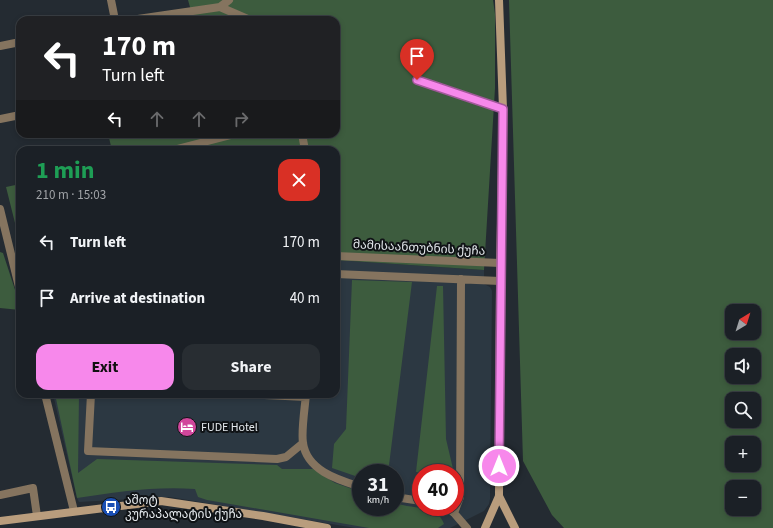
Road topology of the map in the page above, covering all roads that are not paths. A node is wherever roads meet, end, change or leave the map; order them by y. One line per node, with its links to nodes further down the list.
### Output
1 (111, 0): 5 (street)
2 (229, 0): 4 (street)
3 (499, 0): 11 (street)
4 (220, 6): 6 (street); 7 (street)
5 (114, 16)
6 (157, 16)
7 (241, 16)
8 (16, 43): 9 (street)
9 (0, 46)
10 (417, 80): 11 (street)
11 (503, 109): 19 (street)
12 (16, 116): 13 (street)
13 (0, 119)
14 (220, 138): 15 (street)
15 (188, 146)
16 (0, 209): 17 (street)
17 (3, 234): 21 (street)
18 (340, 256): 19 (street, მამისაანთუბნის ქუჩა)
19 (500, 264): 23 (street)
20 (340, 274): 22 (street)
21 (16, 278)
22 (461, 279): 23 (street); 28 (street)
23 (500, 281): 31 (street)
24 (46, 398): 32 (street)
25 (91, 398): 27 (street)
26 (306, 398): 27 (street)
27 (303, 443): 29 (street)
28 (460, 464)
29 (352, 484)
30 (0, 495): 33 (street)
31 (499, 496): 38 (street); 39 (street)
32 (74, 511): 33 (street); 36 (street)
33 (37, 516): 35 (street)
34 (457, 516): 37 (street)
35 (0, 521)
36 (327, 528)
37 (467, 528)
38 (485, 528)
39 (515, 528)

